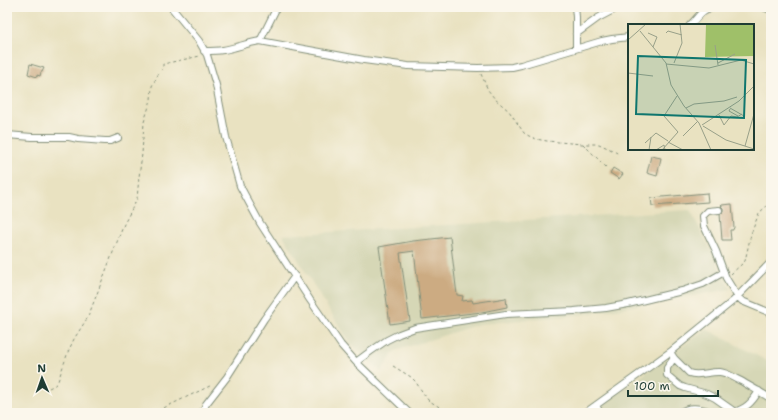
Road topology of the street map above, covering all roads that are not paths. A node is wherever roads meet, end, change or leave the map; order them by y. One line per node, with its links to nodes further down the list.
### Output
1 (172, 7): 13 (street)
2 (277, 7): 11 (street)
3 (575, 7): 9 (street)
4 (619, 7): 9 (street)
5 (716, 7): 8 (street)
6 (763, 7): 7 (street)
7 (771, 10)
8 (691, 24)
9 (576, 34): 12 (street)
10 (628, 37): 12 (street)
11 (260, 41): 12 (street); 13 (street)
12 (576, 48)
13 (206, 53): 19 (street)
14 (7, 135): 15 (street)
15 (118, 138)
16 (719, 210): 18 (street)
17 (771, 262): 20 (street)
18 (725, 275): 20 (street); 24 (street)
19 (295, 276): 24 (street); 29 (street)
20 (737, 296): 21 (street); 22 (street)
21 (771, 313)
22 (670, 352): 23 (street); 27 (street)
23 (674, 358): 25 (street); 28 (street)
24 (356, 362): 30 (street)
25 (760, 391): 26 (street); 28 (street)
26 (771, 399)
27 (596, 405): 31 (street); 32 (street)
28 (733, 412)
29 (202, 413)
30 (409, 413)
31 (585, 413)
32 (600, 413)
33 (680, 413): 34 (street)
34 (716, 413)

